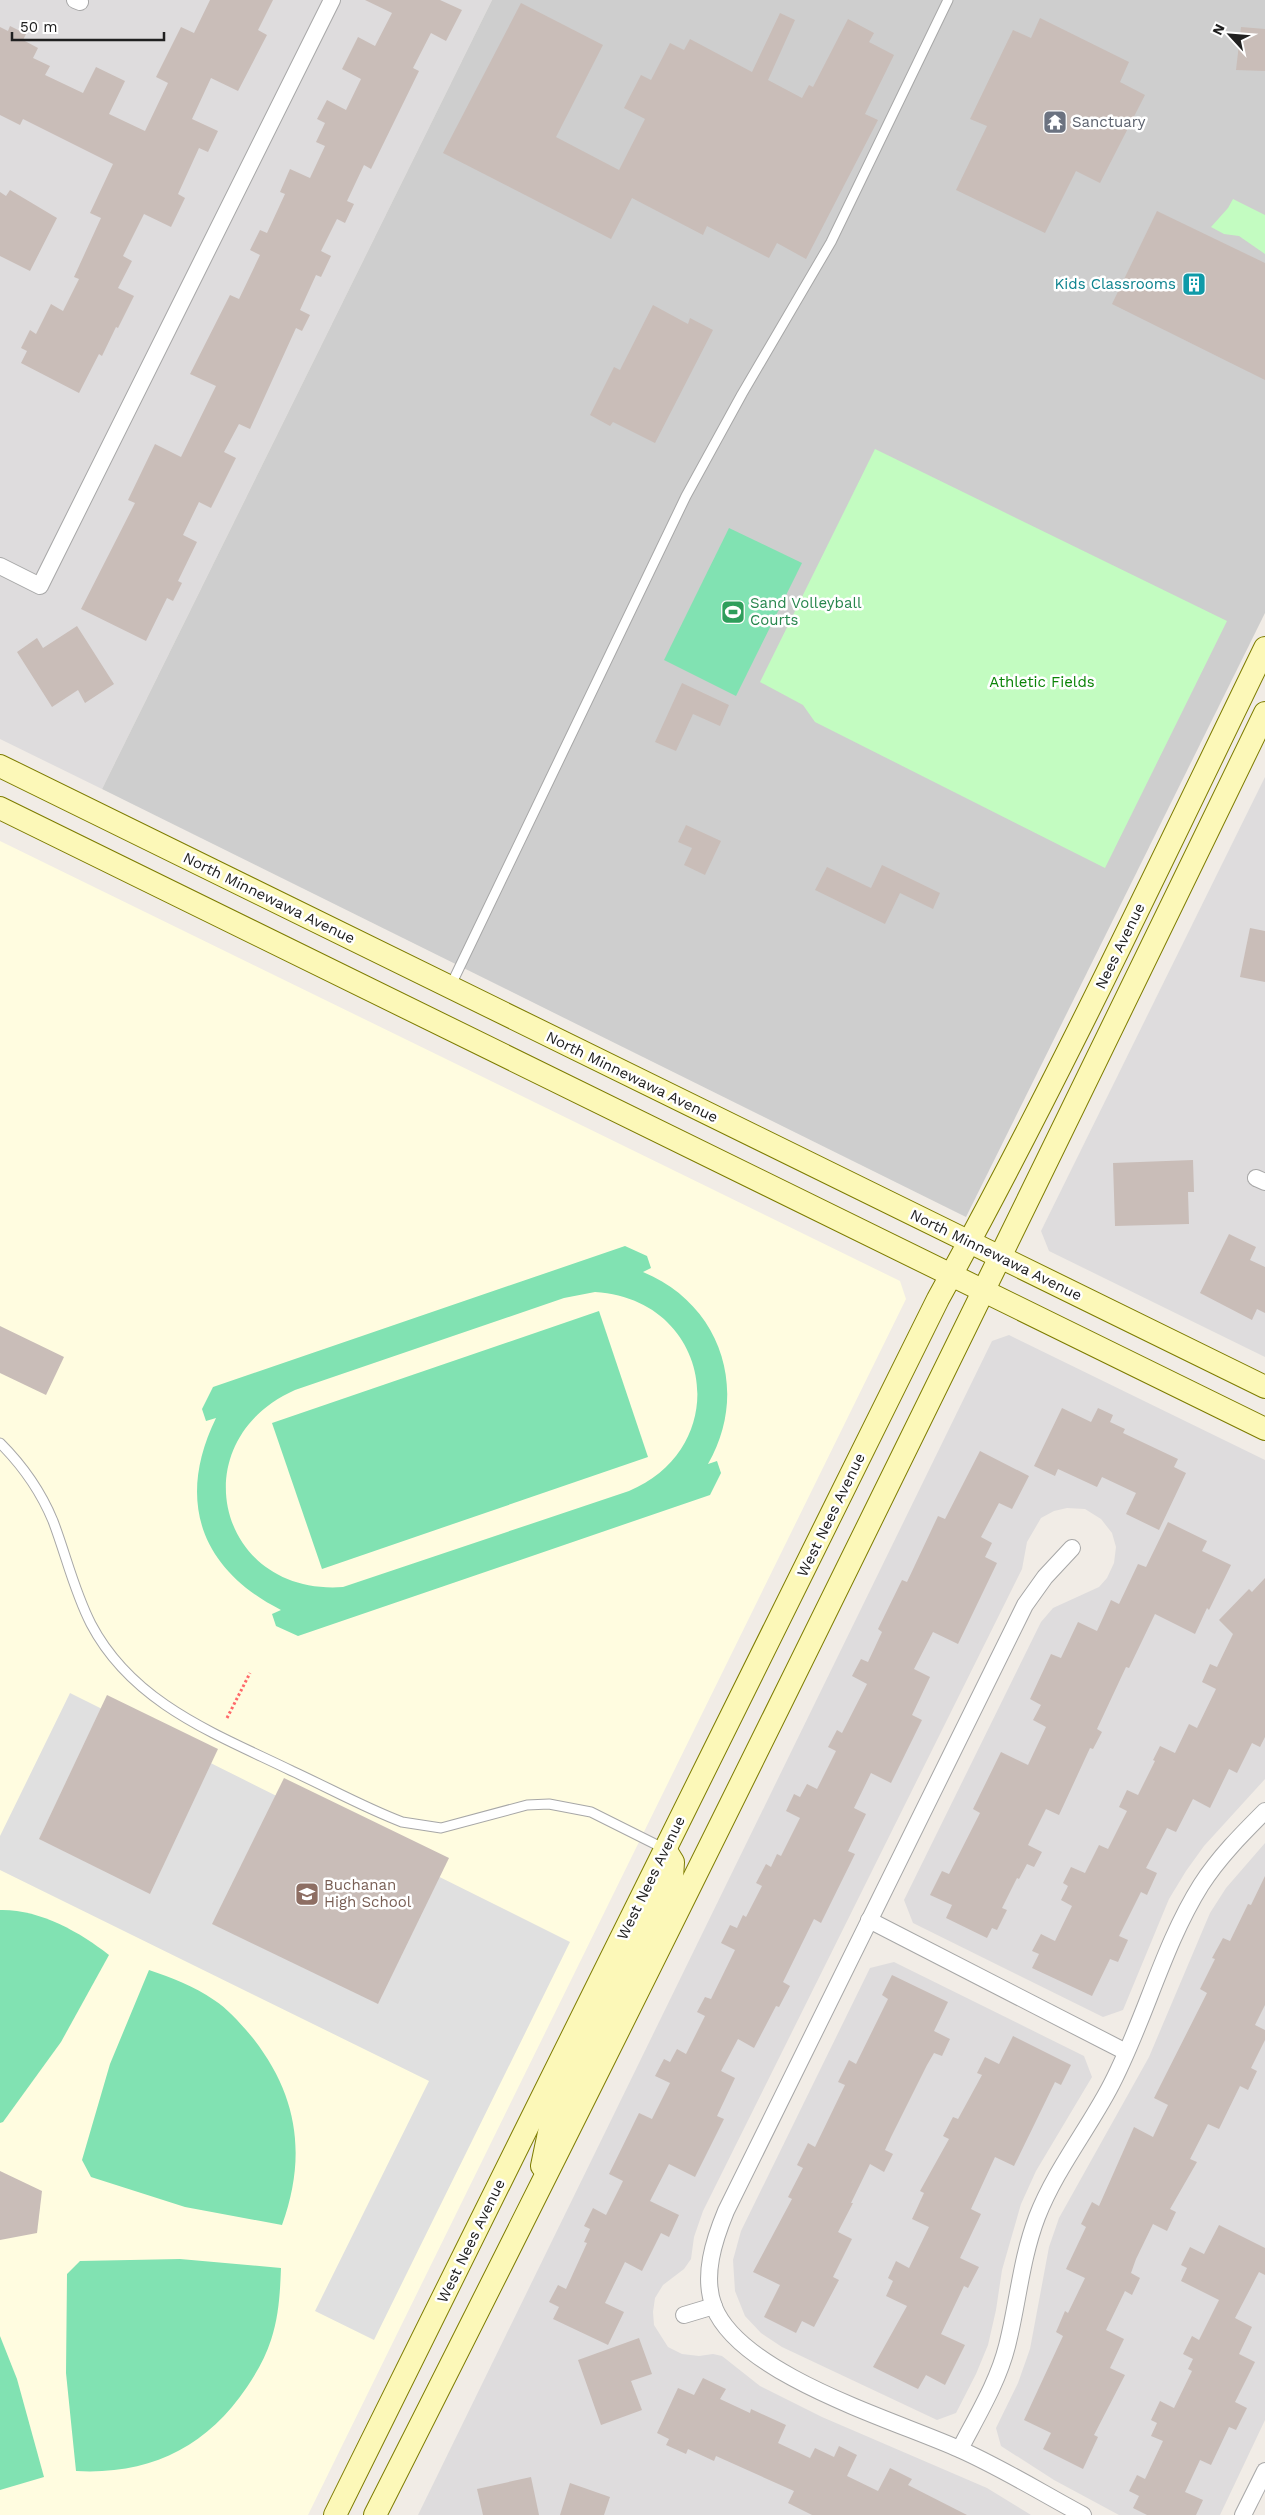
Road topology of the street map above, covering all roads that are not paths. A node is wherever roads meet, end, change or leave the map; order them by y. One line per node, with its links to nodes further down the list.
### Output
1 (332, 0): 3 (street)
2 (948, 0): 8 (lane)
3 (0, 566)
4 (1265, 648): 10 (main road, Nees Avenue)
5 (1265, 713): 11 (main road, Nees Avenue)
6 (0, 766): 8 (main road, North Minnewawa Avenue)
7 (0, 808): 9 (main road)
8 (450, 987): 9 (main road); 10 (main road, North Minnewawa Avenue)
9 (433, 1021): 12 (main road)
10 (970, 1242): 11 (main road, North Minnewawa Avenue); 12 (main road, West Nees Avenue)
11 (1000, 1258): 13 (main road); 14 (main road, North Minnewawa Avenue)
12 (951, 1275): 13 (main road); 19 (main road, West Nees Avenue)
13 (983, 1292): 15 (main road); 22 (main road)
14 (1265, 1387)
15 (1265, 1429)
16 (0, 1443): 19 (lane)
17 (1072, 1548): 20 (street)
18 (1265, 1811): 21 (street)
19 (665, 1849): 22 (main road); 27 (main road, West Nees Avenue)
20 (869, 1920): 21 (street); 23 (street)
21 (1126, 2052): 25 (street)
22 (533, 2203): 28 (main road)
23 (714, 2306): 24 (street); 25 (street)
24 (684, 2316)
25 (960, 2449): 29 (street)
26 (1265, 2471): 30 (street)
27 (335, 2515)
28 (375, 2515)
29 (1083, 2515)
30 (1243, 2515)

